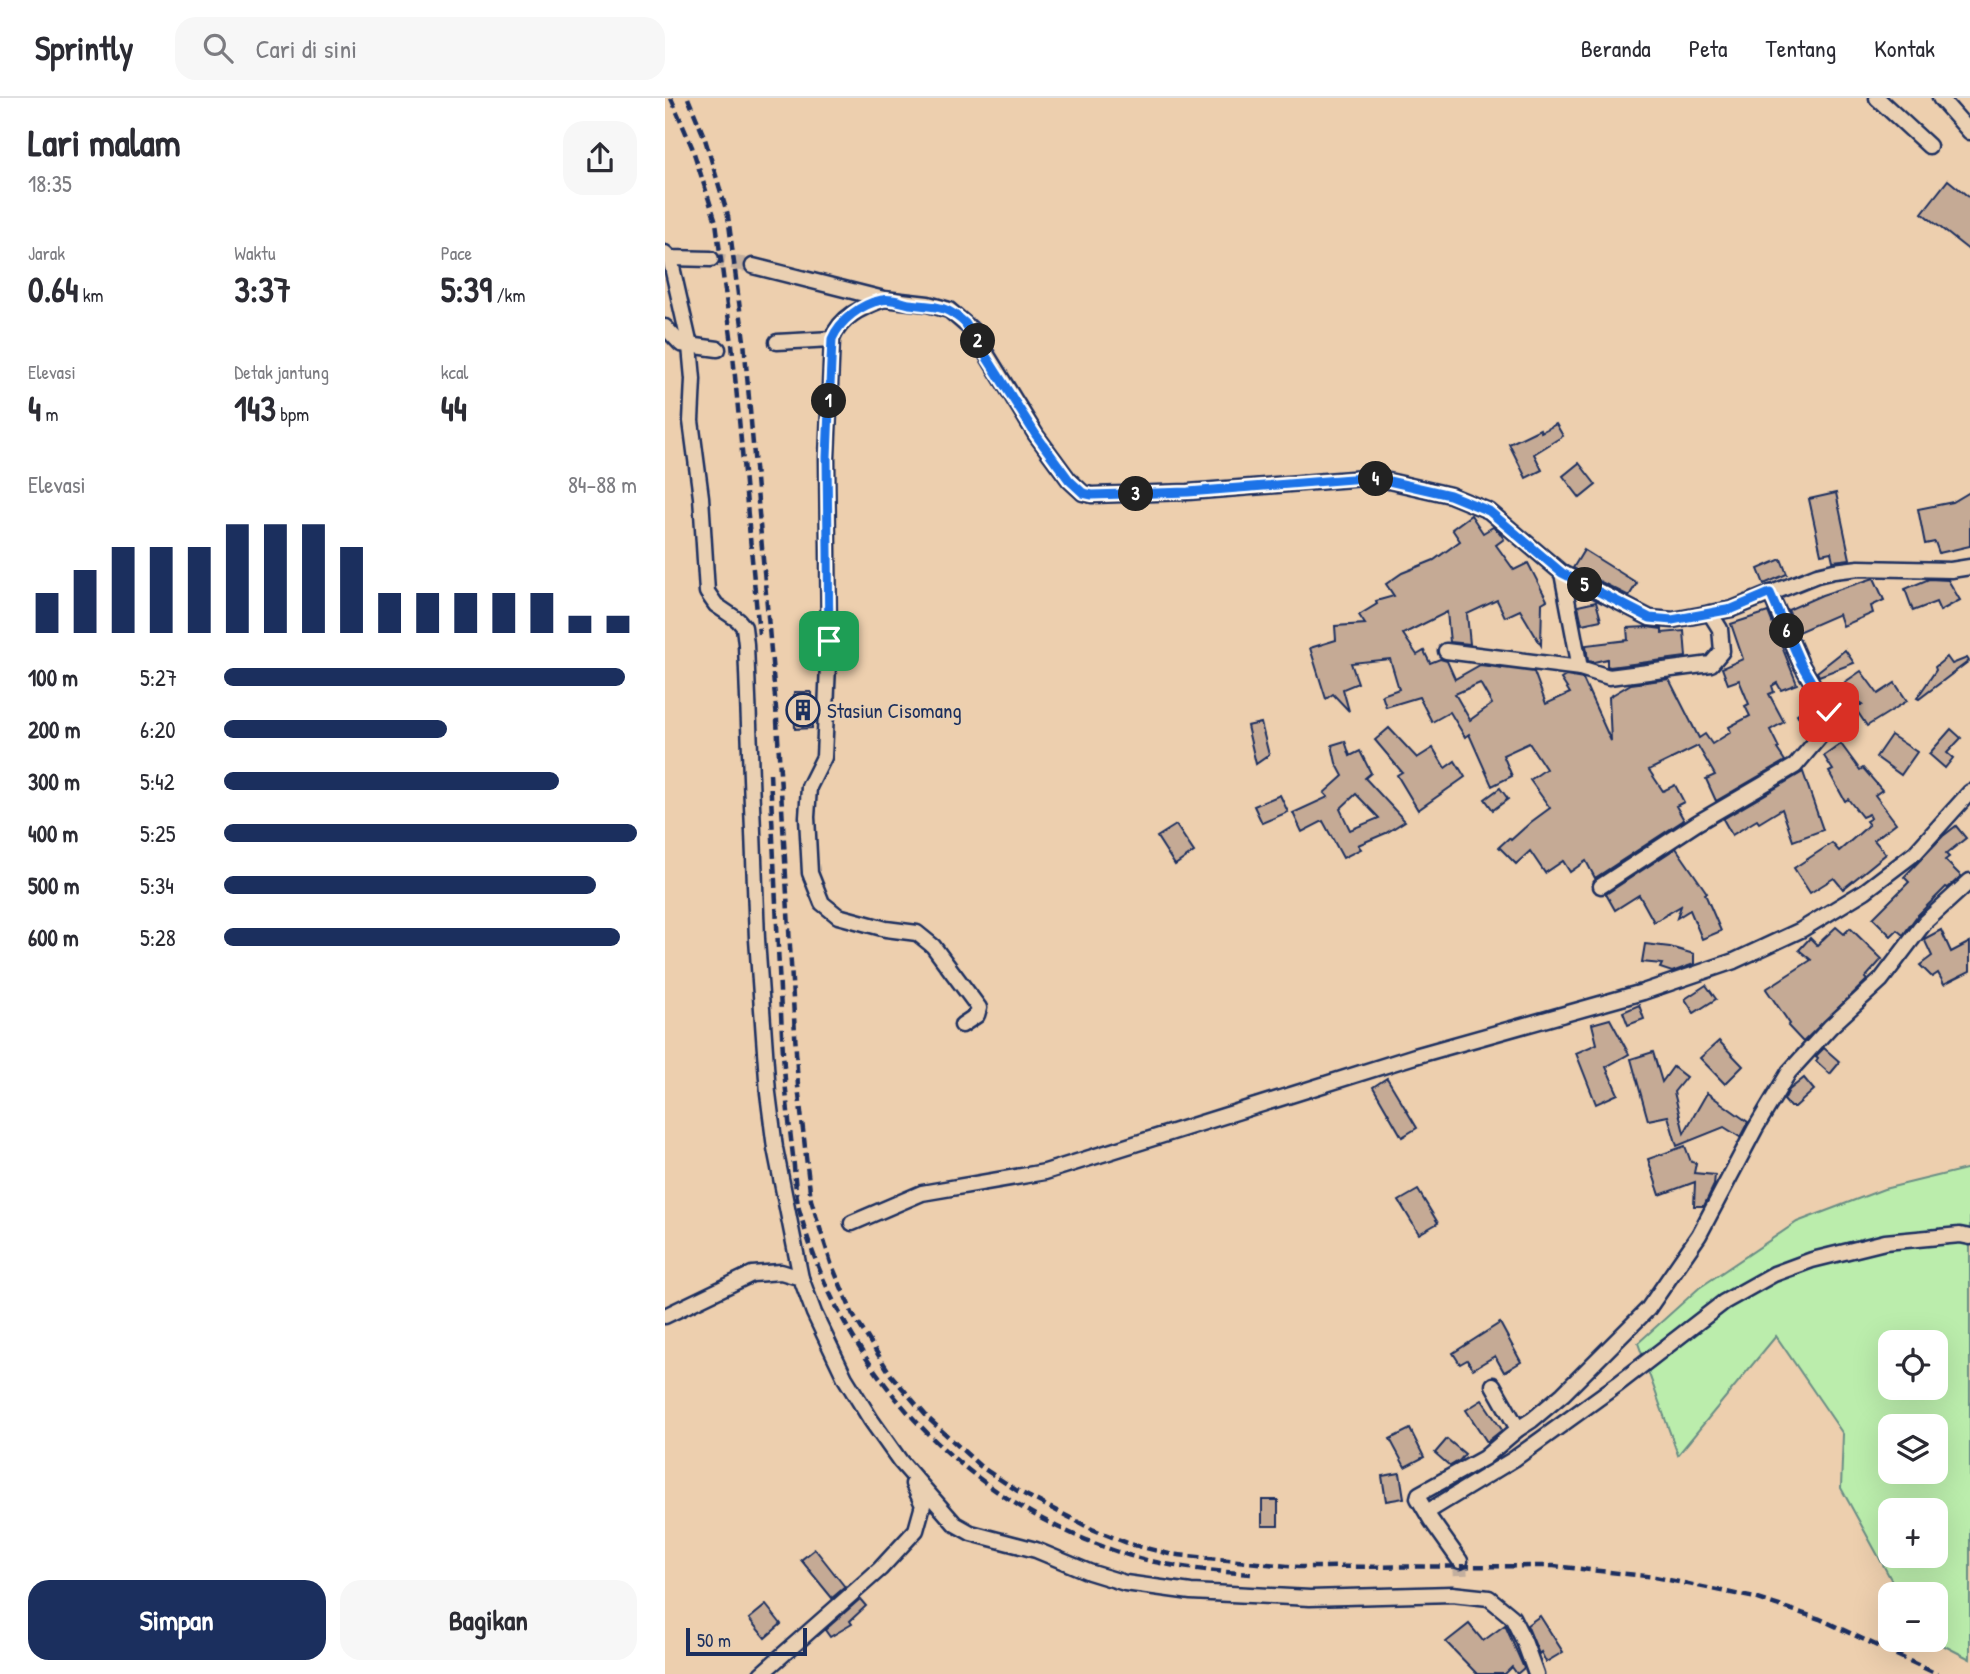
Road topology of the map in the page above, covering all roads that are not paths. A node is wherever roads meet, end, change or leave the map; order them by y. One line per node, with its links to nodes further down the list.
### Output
1 (1877, 98): 4 (street)
2 (1940, 98): 3 (street)
3 (1970, 132)
4 (1929, 146)
5 (668, 256): 6 (street); 12 (street)
6 (711, 258)
7 (753, 266): 8 (street)
8 (884, 299): 10 (street); 16 (street)
9 (665, 327): 12 (street)
10 (832, 339): 11 (street); 24 (street)
11 (777, 342)
12 (686, 345): 13 (street); 14 (street); 27 (street)
13 (665, 349)
14 (718, 349)
15 (1970, 567): 17 (street)
16 (1562, 573): 18 (street); 20 (street)
17 (1770, 593): 18 (street); 23 (street)
18 (1710, 613): 20 (street)
19 (1446, 651): 20 (street)
20 (1580, 668)
21 (1970, 792): 25 (street)
22 (1970, 881): 30 (street)
23 (1601, 886)
24 (962, 1026)
25 (852, 1223)
26 (1970, 1237): 32 (street)
27 (801, 1278): 28 (street); 31 (street)
28 (665, 1316)
29 (1493, 1385): 30 (street)
30 (1518, 1429): 32 (street)
31 (900, 1461): 34 (street); 35 (street)
32 (1427, 1512): 33 (street)
33 (1460, 1561)
34 (761, 1674)
35 (1536, 1674)

